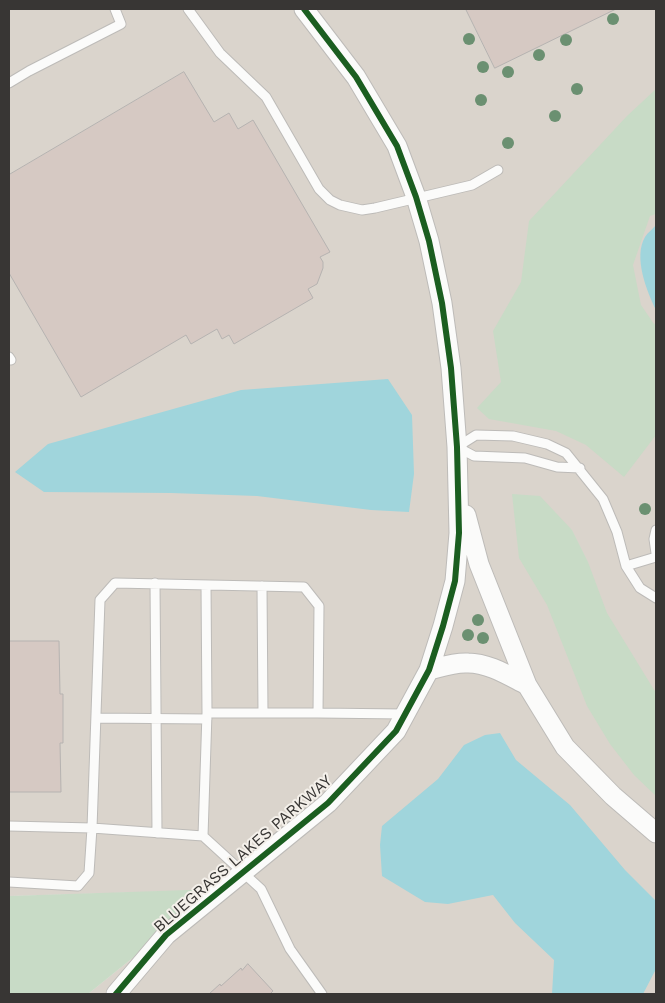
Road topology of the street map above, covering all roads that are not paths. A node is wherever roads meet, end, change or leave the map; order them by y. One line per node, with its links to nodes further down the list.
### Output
1 (115, 9): 4 (lane)
2 (188, 9): 6 (lane)
3 (304, 9): 6 (street, BLUEGRASS LAKES PARKWAY)
4 (9, 83)
5 (498, 170): 6 (lane)
6 (416, 198): 7 (street, BLUEGRASS LAKES PARKWAY)
7 (457, 447): 8 (lane); 8 (lane); 9 (street, BLUEGRASS LAKES PARKWAY)
8 (580, 468): 13 (lane)
9 (459, 484): 18 (street, BLUEGRASS LAKES PARKWAY); 19 (street, BLUEGRASS LAKES PARKWAY)
10 (656, 530): 11 (lane)
11 (656, 553)
12 (656, 557): 13 (lane)
13 (626, 566): 17 (lane)
14 (155, 583): 15 (lane); 24 (lane); 25 (lane)
15 (206, 585): 16 (lane); 23 (lane)
16 (262, 586): 20 (lane); 21 (lane)
17 (656, 598)
18 (429, 670): 19 (street); 22 (street, BLUEGRASS LAKES PARKWAY)
19 (528, 684): 29 (street, BLUEGRASS LAKES PARKWAY)
20 (263, 713): 21 (lane); 23 (lane)
21 (318, 714): 22 (lane)
22 (404, 714): 31 (street, BLUEGRASS LAKES PARKWAY)
23 (207, 716): 25 (lane); 30 (lane)
24 (96, 718): 25 (lane); 27 (lane)
25 (156, 719): 28 (lane)
26 (9, 826): 27 (lane)
27 (92, 828): 28 (lane); 32 (lane)
28 (157, 833): 30 (lane)
29 (656, 833)
30 (203, 836): 31 (lane)
31 (243, 872): 33 (street, BLUEGRASS LAKES PARKWAY); 34 (lane)
32 (9, 882)
33 (116, 994)
34 (322, 994)

